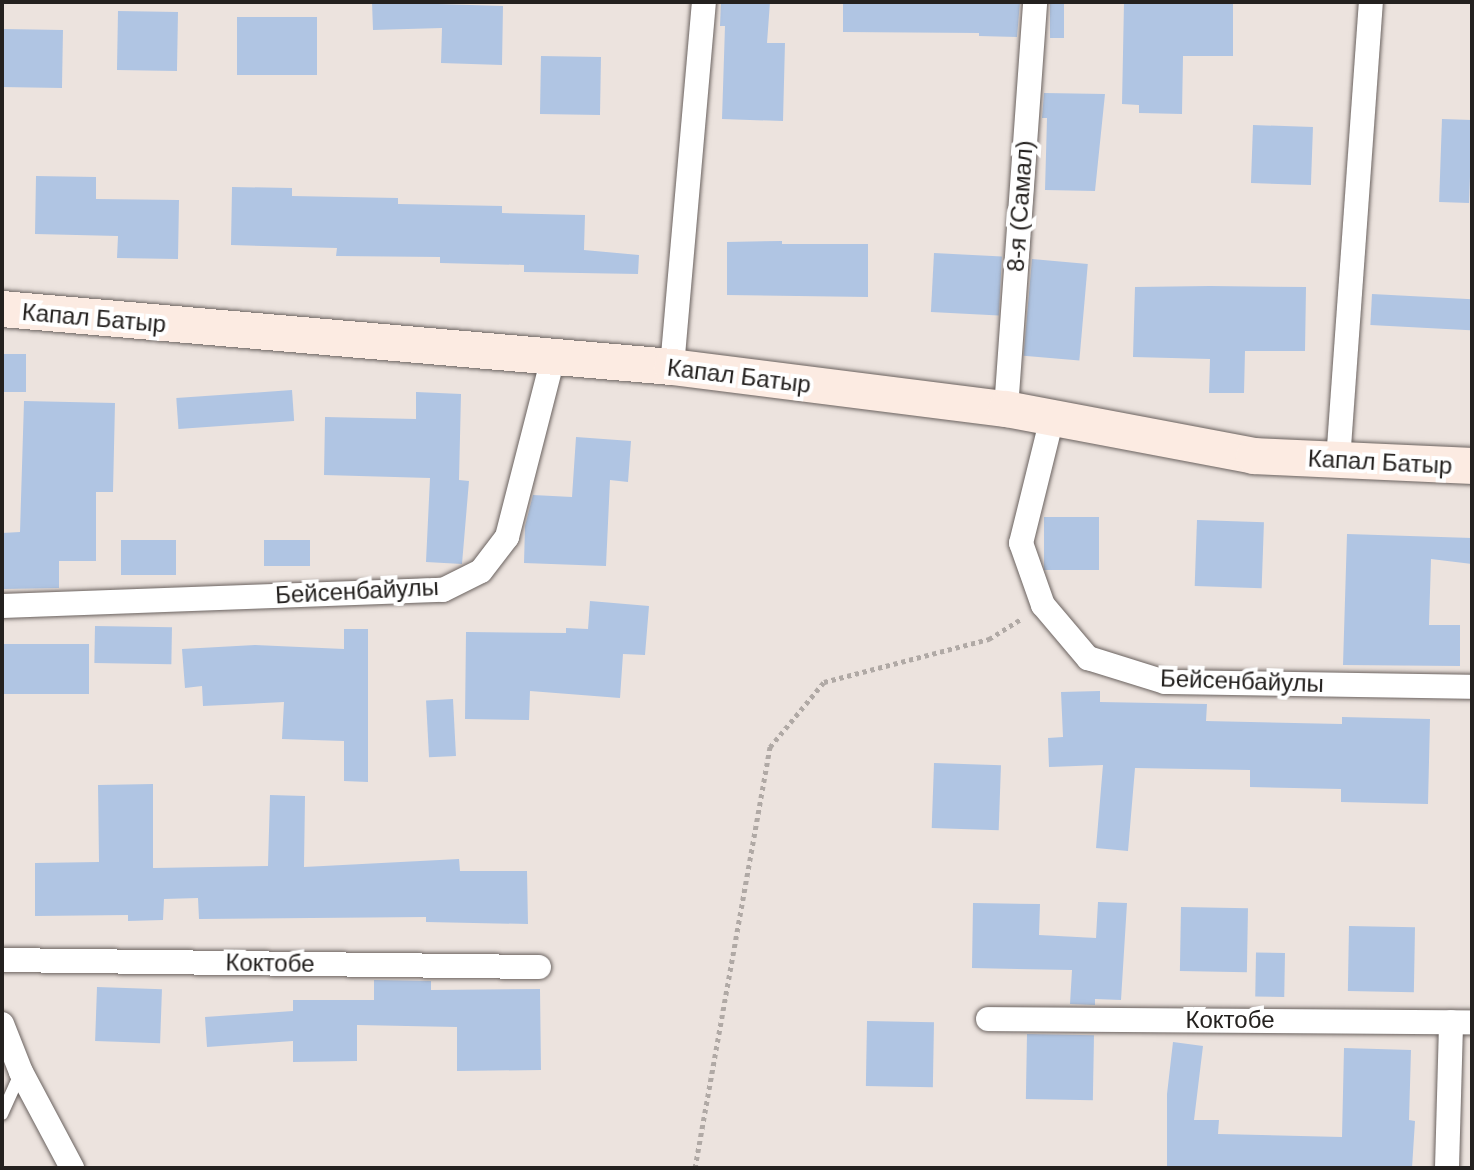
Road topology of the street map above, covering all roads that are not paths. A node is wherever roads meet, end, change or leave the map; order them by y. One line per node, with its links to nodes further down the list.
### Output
1 (704, 2): 6 (street)
2 (1035, 2): 7 (street, 8-я (Самал))
3 (1371, 2): 9 (street)
4 (2, 309): 5 (main road, Капал Батыр)
5 (553, 358): 6 (main road, Капал Батыр); 11 (street, Бейсенбайулы)
6 (672, 367): 7 (main road, Капал Батыр)
7 (1006, 409): 8 (main road, Капал Батыр)
8 (1052, 418): 9 (main road, Капал Батыр); 12 (street, Бейсенбайулы)
9 (1338, 461): 10 (main road, Капал Батыр)
10 (1472, 466)
11 (2, 606)
12 (1472, 687)
13 (2, 960): 14 (street, Коктобе)
14 (539, 967)
15 (988, 1019): 16 (street, Коктобе)
16 (1461, 1022): 21 (street)
17 (2, 1024): 18 (street)
18 (21, 1072): 19 (lane); 20 (street)
19 (2, 1114)
20 (72, 1168)
21 (1447, 1168)

